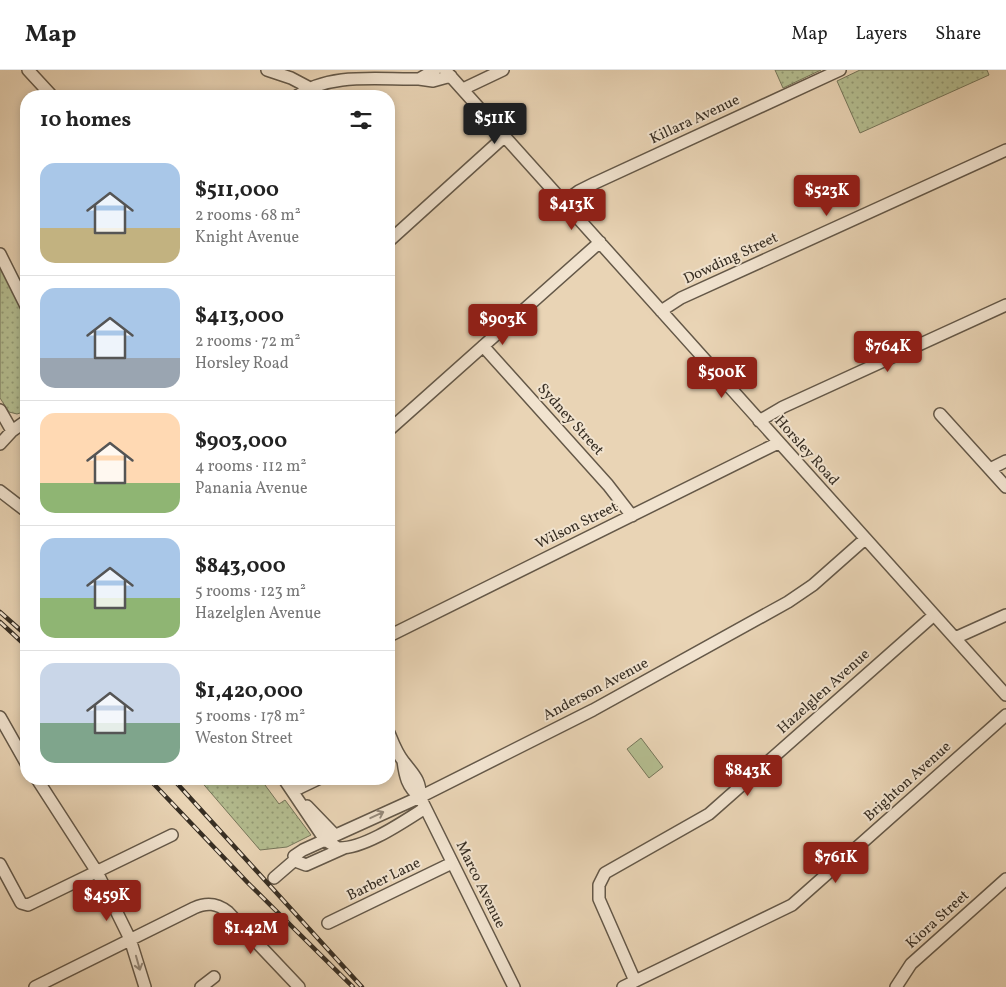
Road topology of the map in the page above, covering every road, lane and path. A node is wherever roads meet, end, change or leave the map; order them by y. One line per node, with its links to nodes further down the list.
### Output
1 (28, 70): 10 (street)
2 (267, 70): 8 (street)
3 (435, 70): 7 (street)
4 (503, 70): 9 (street)
5 (840, 70): 14 (street, Killara Avenue)
6 (448, 73): 7 (street); 9 (street, Horsley Road)
7 (419, 79): 8 (street)
8 (310, 88): 11 (street)
9 (463, 89): 12 (street, Horsley Road)
10 (46, 90)
11 (307, 90)
12 (505, 136): 14 (street, Horsley Road); 15 (street)
13 (1006, 150): 20 (street, Dowding Street)
14 (564, 202): 16 (street, Horsley Road)
15 (395, 236)
16 (600, 242): 20 (street, Horsley Road); 21 (street)
17 (0, 254): 18 (street)
18 (20, 294)
19 (1006, 305): 24 (street)
20 (661, 311): 24 (street, Horsley Road)
21 (483, 346): 26 (street); 35 (street, Sydney Street)
22 (0, 410): 27 (street)
23 (940, 414): 31 (street)
24 (759, 421): 28 (street, Horsley Road)
25 (20, 425): 27 (street)
26 (395, 425)
27 (12, 431): 29 (street)
28 (778, 443): 35 (street, Wilson Street); 36 (street, Horsley Road)
29 (0, 444)
30 (1006, 460): 31 (street)
31 (990, 469): 32 (street)
32 (1006, 488)
33 (0, 491): 34 (street)
34 (20, 506)
35 (632, 516): 39 (street, Wilson Street)
36 (864, 539): 37 (street, Horsley Road); 50 (street, Anderson Avenue)
37 (934, 615): 40 (street, Horsley Road); 66 (street, Hazelglen Avenue)
38 (1006, 615): 40 (street)
39 (395, 633)
40 (955, 638): 41 (street, Horsley Road)
41 (1006, 695)
42 (1006, 715): 66 (street, Brighton Avenue)
43 (0, 718): 45 (street)
44 (395, 747): 50 (street, Marco Avenue)
45 (20, 753)
46 (41, 785): 60 (street)
47 (288, 785): 49 (street)
48 (309, 785): 49 (street)
49 (295, 794): 55 (street)
50 (420, 797): 51 (street, Anderson Avenue); 52 (street, Marco Avenue)
51 (406, 802): 53 (street); 55 (street, Anderson Avenue, one-way to 51)
52 (425, 808): 53 (street); 58 (street, Marco Avenue)
53 (413, 816): 56 (street)
54 (172, 835): 60 (street)
55 (327, 839): 56 (street); 57 (street, Anderson Avenue)
56 (344, 848): 57 (street)
57 (296, 859): 61 (street)
58 (452, 863): 63 (street, Barber Lane); 71 (street, Marco Avenue)
59 (0, 864): 60 (street)
60 (97, 872): 64 (street)
61 (274, 878)
62 (1006, 879): 73 (street, Kiora Street)
63 (328, 923)
64 (130, 939): 67 (street); 68 (street, one-way to 68); 70 (street)
65 (214, 977): 69 (street)
66 (635, 981): 72 (street, Brighton Avenue)
67 (35, 987)
68 (145, 987)
69 (201, 987)
70 (299, 987)
71 (514, 987)
72 (622, 987)
73 (896, 987)

